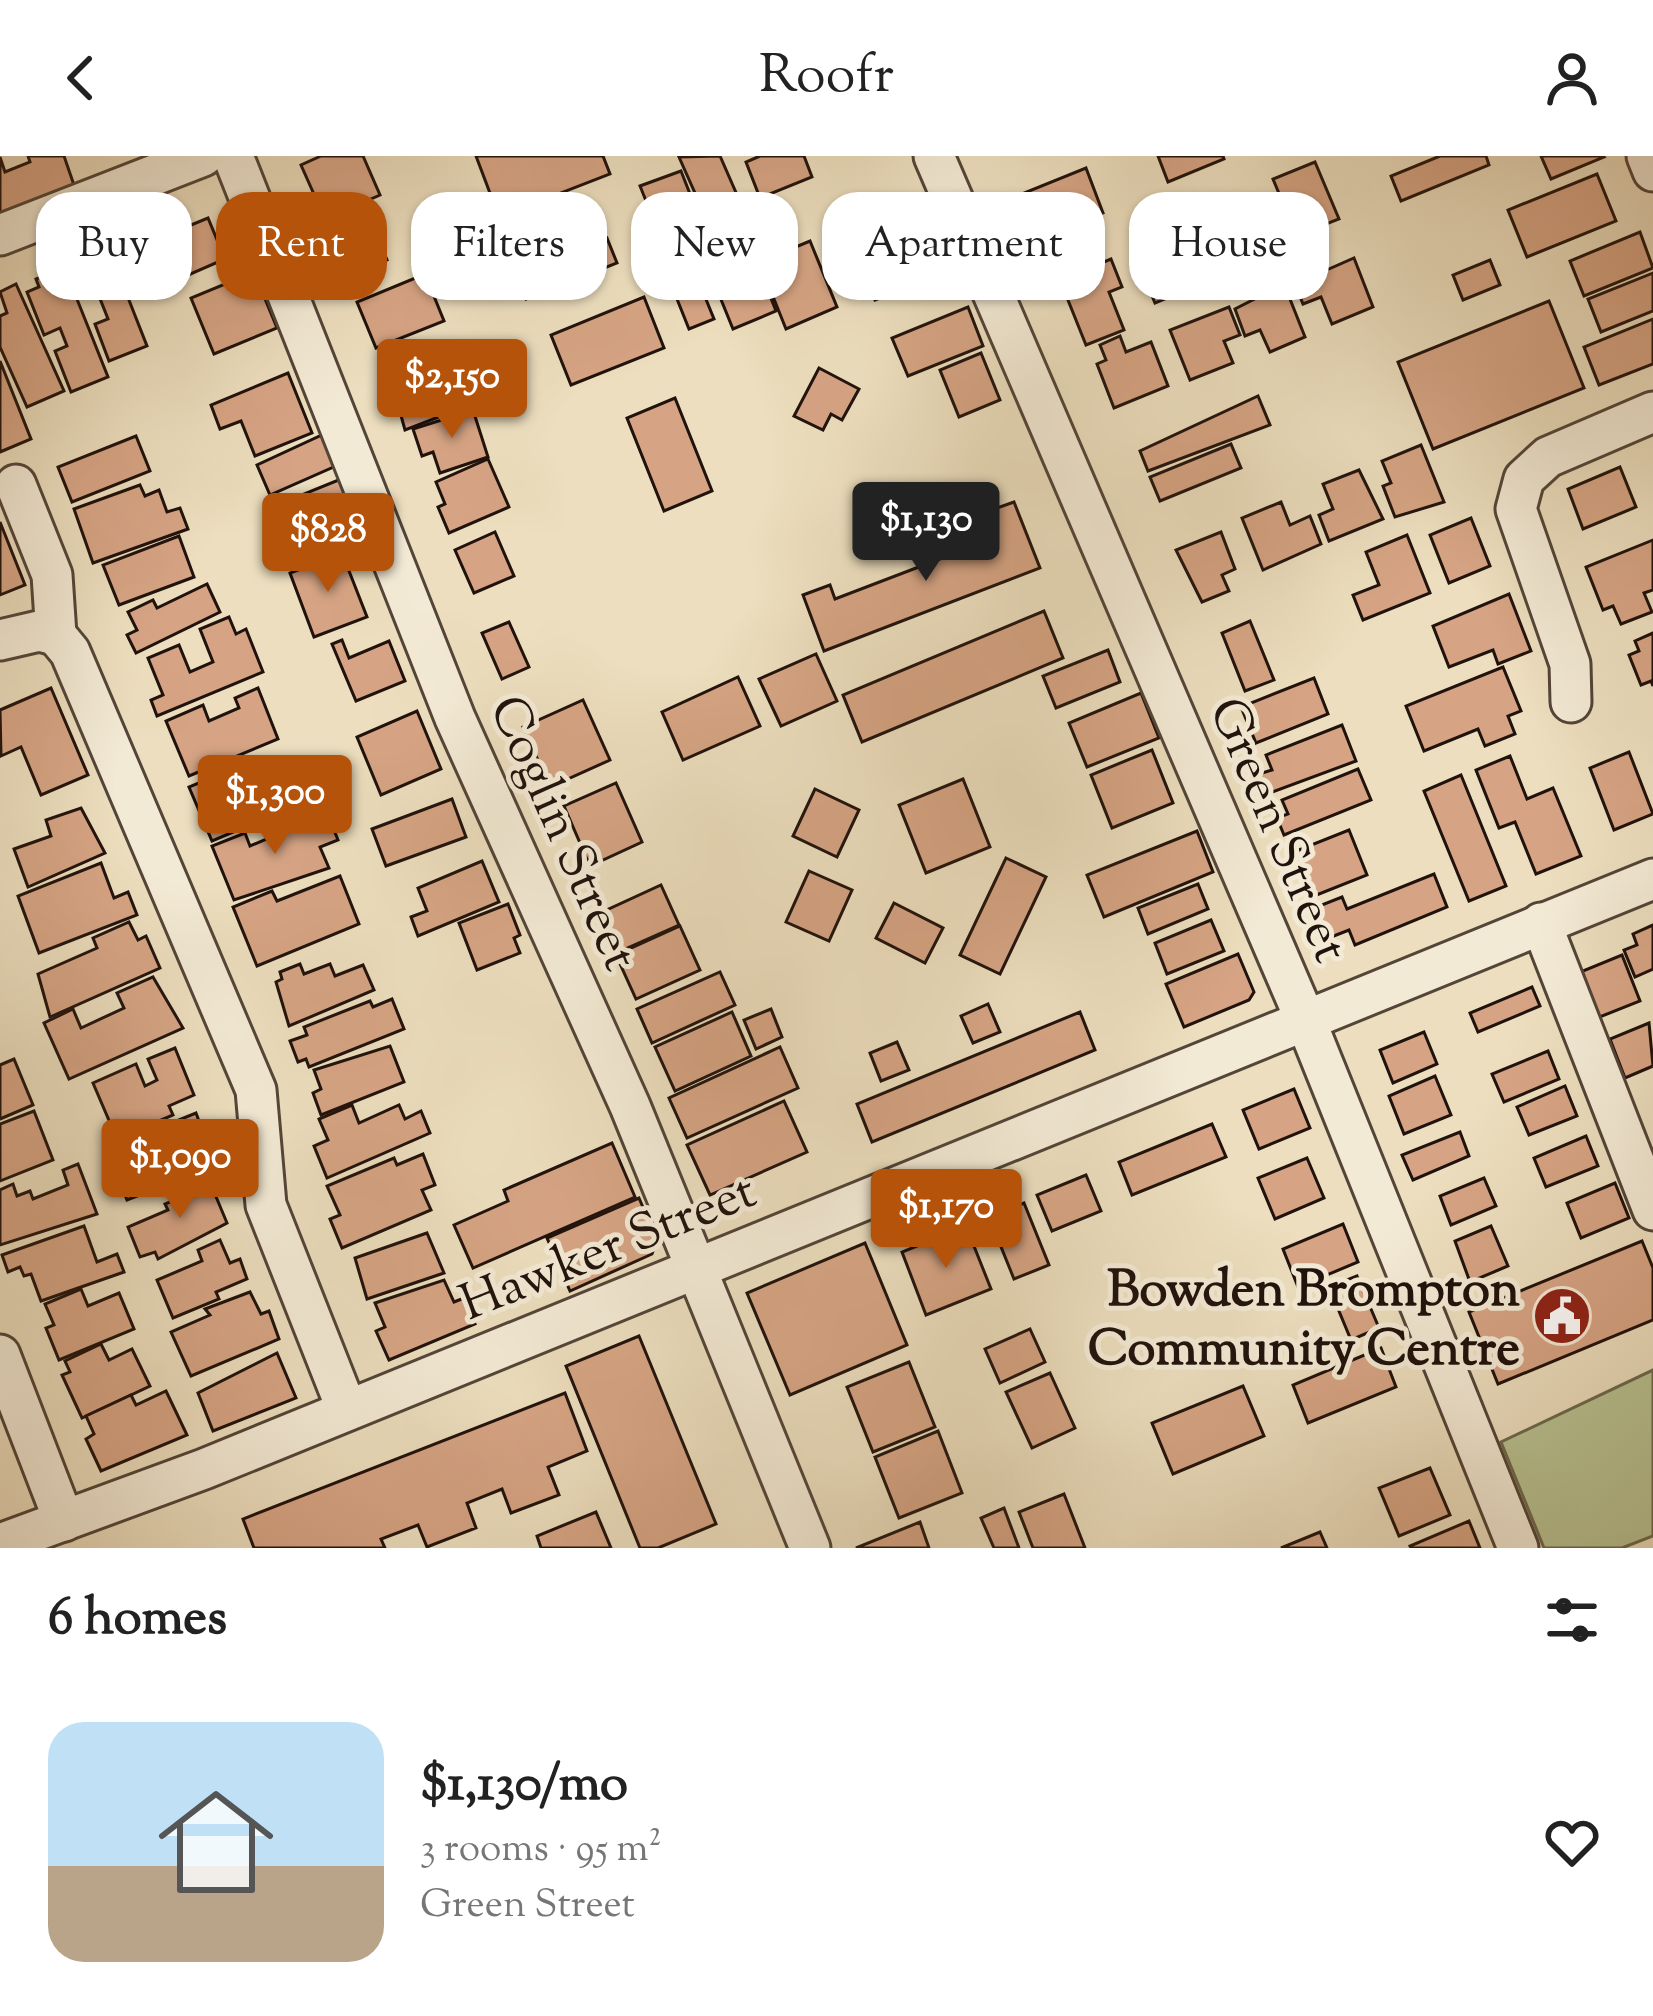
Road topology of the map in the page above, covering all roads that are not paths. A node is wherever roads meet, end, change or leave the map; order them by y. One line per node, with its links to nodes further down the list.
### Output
1 (202, 156): 6 (street)
2 (232, 156): 16 (street, Coglin Street)
3 (934, 156): 14 (street, Green Street)
4 (1647, 156): 5 (street)
5 (1653, 171)
6 (0, 235)
7 (1653, 412): 11 (street)
8 (16, 484): 9 (street)
9 (56, 635): 10 (street); 18 (street)
10 (0, 640)
11 (1571, 702)
12 (1653, 879): 13 (street, Hawker Street)
13 (1541, 923): 14 (street, Hawker Street); 15 (street)
14 (1305, 1019): 16 (street, Hawker Street); 22 (street, Green Street)
15 (1653, 1210)
16 (696, 1268): 18 (street, Hawker Street); 21 (street, Coglin Street)
17 (0, 1355): 19 (street)
18 (347, 1410): 19 (street, Hawker Street)
19 (64, 1521): 20 (street, Hawker Street)
20 (0, 1544)
21 (810, 1548)
22 (1518, 1548)

